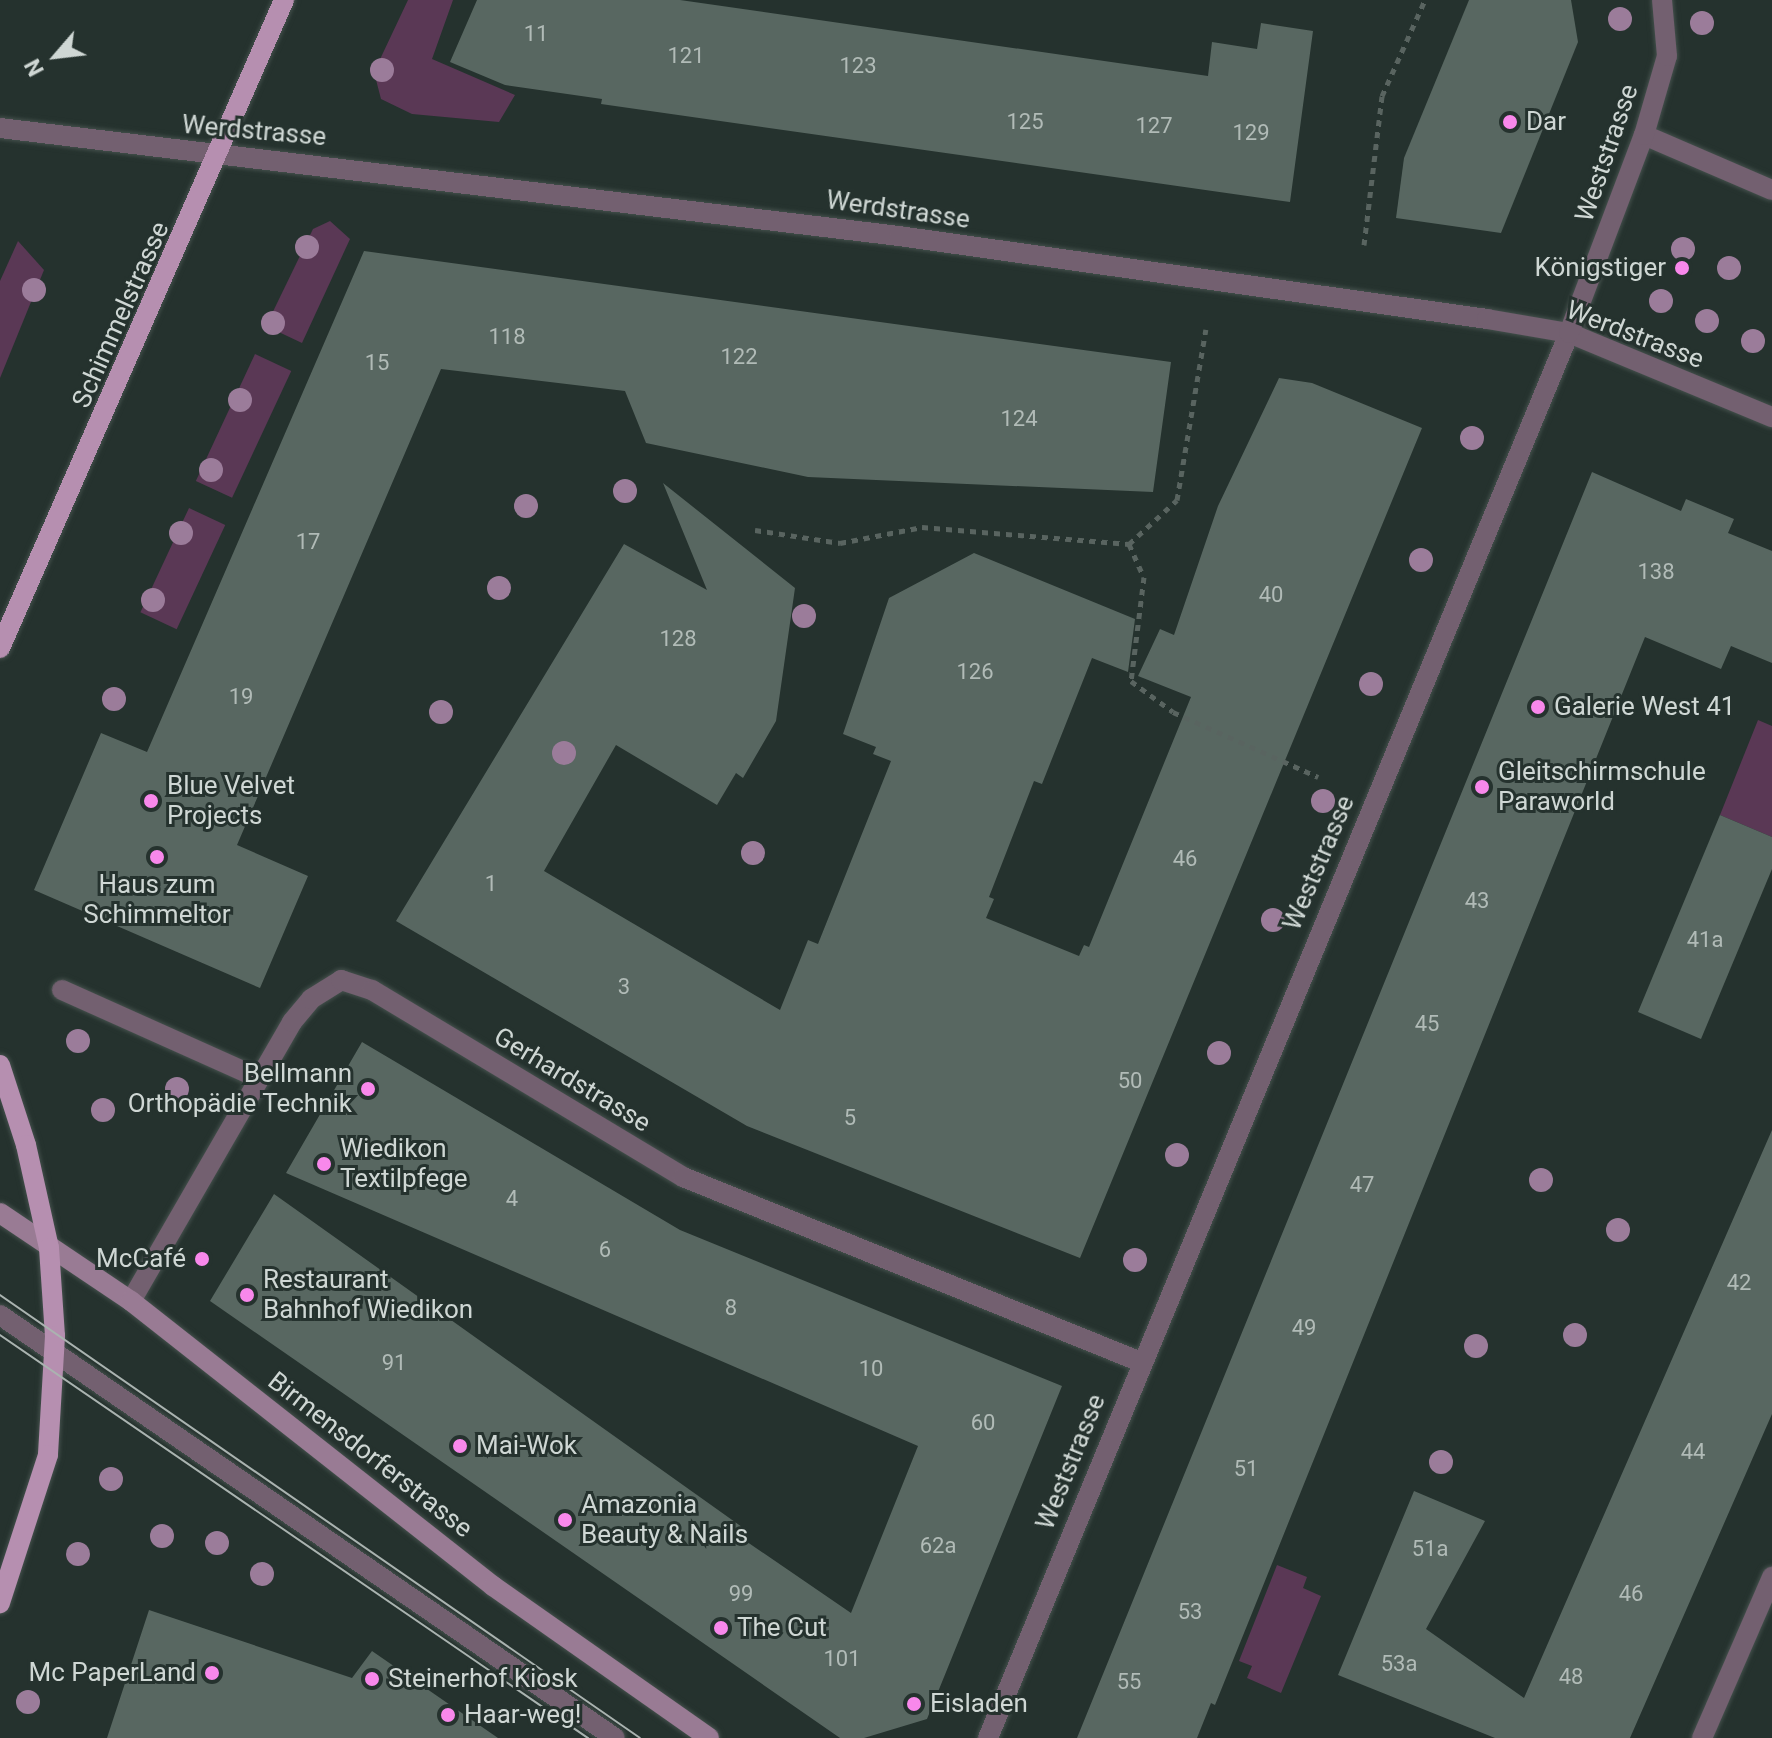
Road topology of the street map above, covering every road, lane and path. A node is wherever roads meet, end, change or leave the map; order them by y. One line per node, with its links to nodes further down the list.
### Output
1 (284, 0): 6 (main road, Schimmelstrasse)
2 (1425, 0): 8 (path)
3 (1662, 0): 5 (street, Weststrasse)
4 (0, 128): 6 (street, Werdstrasse)
5 (1644, 135): 7 (street); 10 (street, Weststrasse)
6 (218, 155): 10 (street, Werdstrasse); 14 (main road, Schimmelstrasse)
7 (1772, 190)
8 (1364, 245)
9 (1206, 329): 13 (path)
10 (1569, 333): 11 (street, Werdstrasse); 24 (street, Weststrasse)
11 (1772, 417)
12 (755, 530): 13 (path)
13 (1129, 544): 15 (path)
14 (0, 648)
15 (1318, 777)
16 (62, 990): 18 (street)
17 (0, 1065): 20 (main road)
18 (259, 1078): 21 (street, Gerhardstrasse); 24 (street, Gerhardstrasse)
19 (0, 1213): 20 (main road, Birmensdorferstrasse)
20 (49, 1248): 21 (main road, Birmensdorferstrasse); 23 (main road)
21 (131, 1301): 28 (main road, Birmensdorferstrasse)
22 (0, 1315): 23 (street)
23 (55, 1355): 26 (main road); 27 (street)
24 (1140, 1362): 29 (street, Weststrasse)
25 (1772, 1577): 30 (street)
26 (0, 1603)
27 (615, 1738)
28 (709, 1738)
29 (988, 1738)
30 (1702, 1738)

